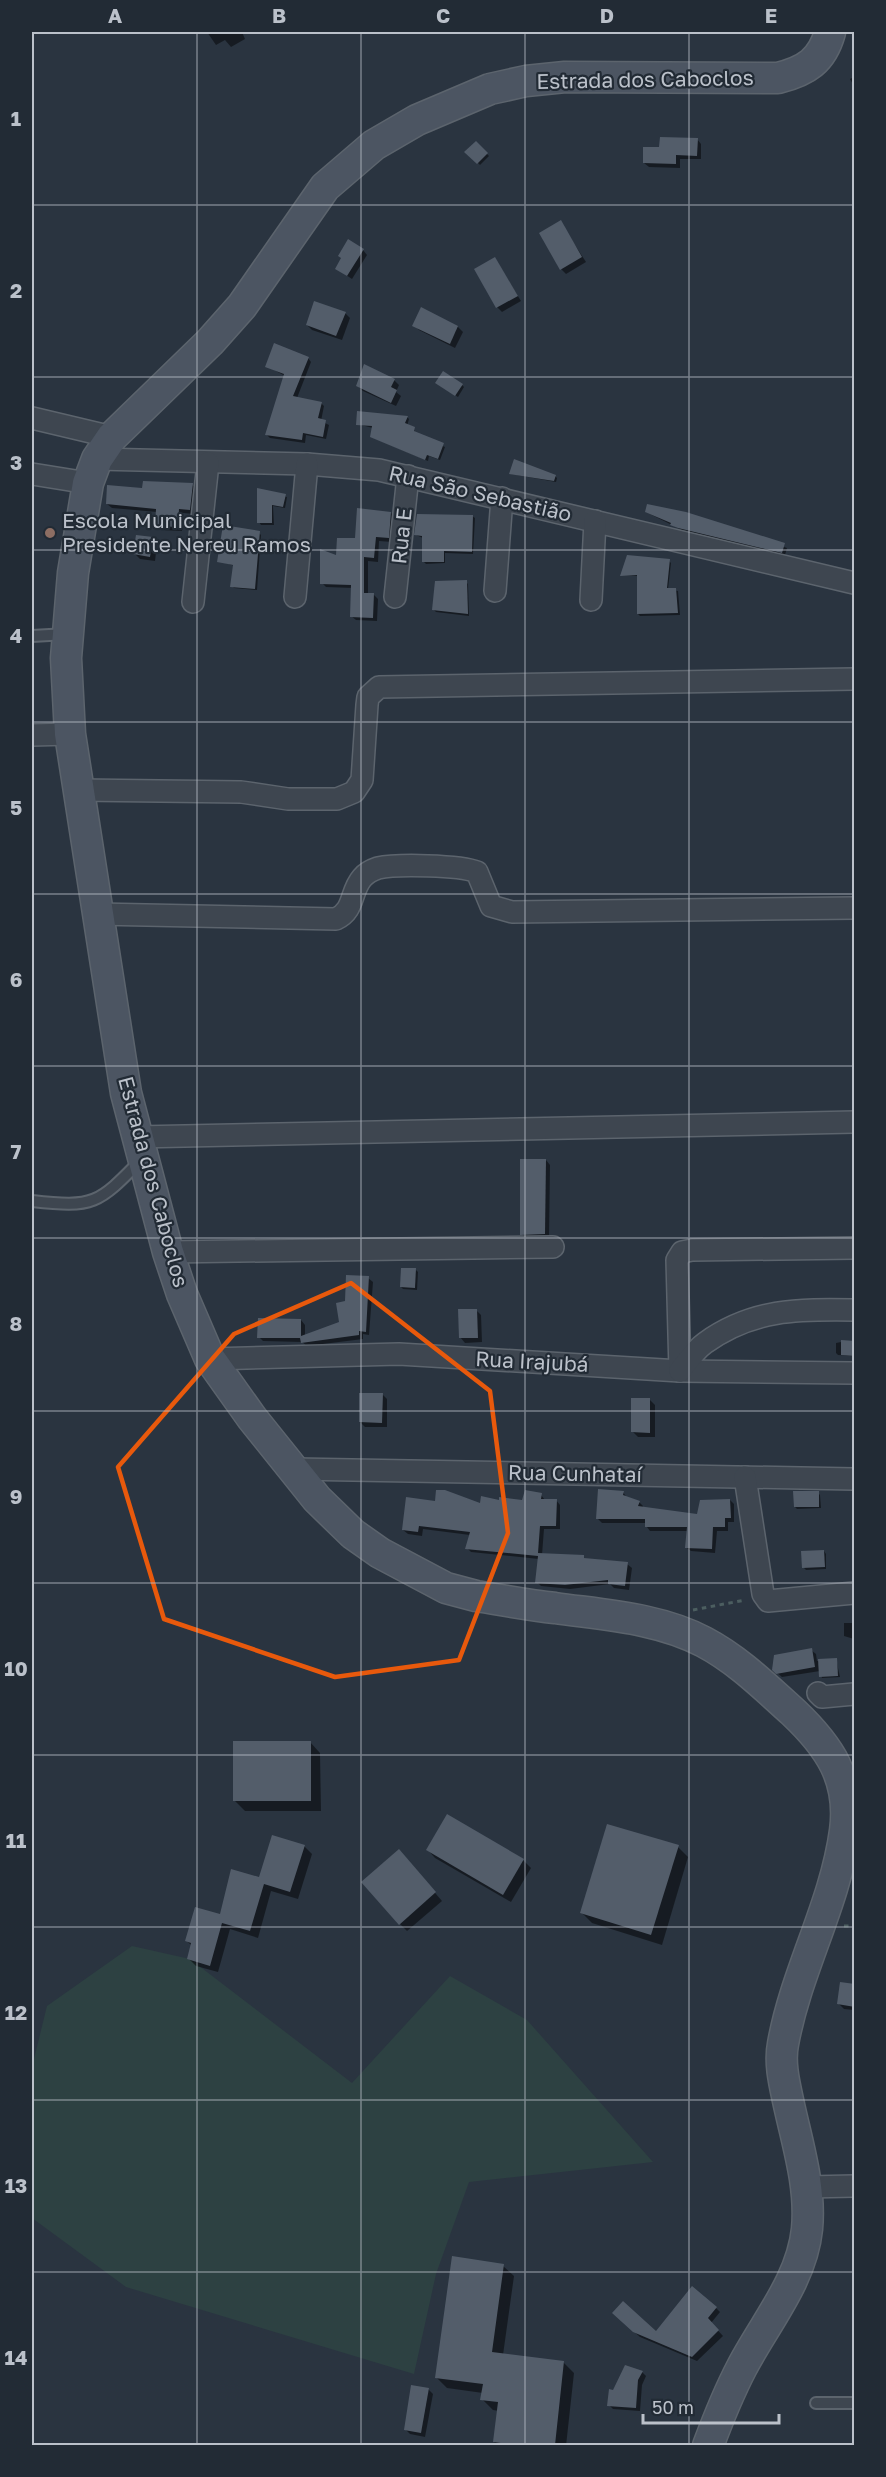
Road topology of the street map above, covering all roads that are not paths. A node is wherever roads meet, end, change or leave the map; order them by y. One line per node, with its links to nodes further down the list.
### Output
1 (830, 32): 3 (street, Estrada dos Caboclos)
2 (32, 418): 3 (street)
3 (99, 460): 4 (street, Rua São Sebastião); 6 (street); 16 (street, Estrada dos Caboclos)
4 (208, 463): 5 (street, Rua São Sebastião); 15 (street)
5 (307, 464): 7 (street, Rua São Sebastião); 12 (street)
6 (32, 474)
7 (408, 476): 8 (street, Rua São Sebastião); 13 (street, Rua E)
8 (502, 498): 9 (street, Rua São Sebastião); 11 (street)
9 (595, 521): 10 (street, Rua São Sebastião); 14 (street)
10 (854, 583)
11 (495, 591)
12 (295, 597)
13 (395, 597)
14 (591, 600)
15 (193, 602)
16 (67, 634): 17 (lane); 19 (street, Estrada dos Caboclos)
17 (32, 636)
18 (855, 679): 21 (street)
19 (70, 734): 20 (street); 21 (street, Estrada dos Caboclos)
20 (32, 735)
21 (79, 790): 23 (street, Estrada dos Caboclos)
22 (855, 908): 23 (street)
23 (97, 914): 25 (street, Estrada dos Caboclos)
24 (855, 1122): 25 (street)
25 (140, 1147): 26 (lane); 29 (street, Estrada dos Caboclos)
26 (32, 1202)
27 (553, 1247): 29 (street)
28 (855, 1248): 32 (street)
29 (168, 1252): 31 (street, Estrada dos Caboclos)
30 (855, 1310): 32 (street)
31 (210, 1359): 32 (street, Rua Irajubá); 34 (street, Estrada dos Caboclos)
32 (680, 1371): 33 (street, Rua Irajubá)
33 (855, 1373)
34 (295, 1469): 35 (street, Rua Cunhataí); 40 (street, Estrada dos Caboclos)
35 (745, 1477): 36 (street, Rua Cunhataí); 37 (street)
36 (855, 1479)
37 (855, 1593)
38 (818, 1694): 39 (street)
39 (855, 1694)
40 (850, 1802): 42 (street, Estrada dos Caboclos)
41 (855, 2186): 42 (street)
42 (807, 2187): 45 (street, Estrada dos Caboclos)
43 (816, 2403): 44 (lane)
44 (855, 2403)
45 (708, 2445)

